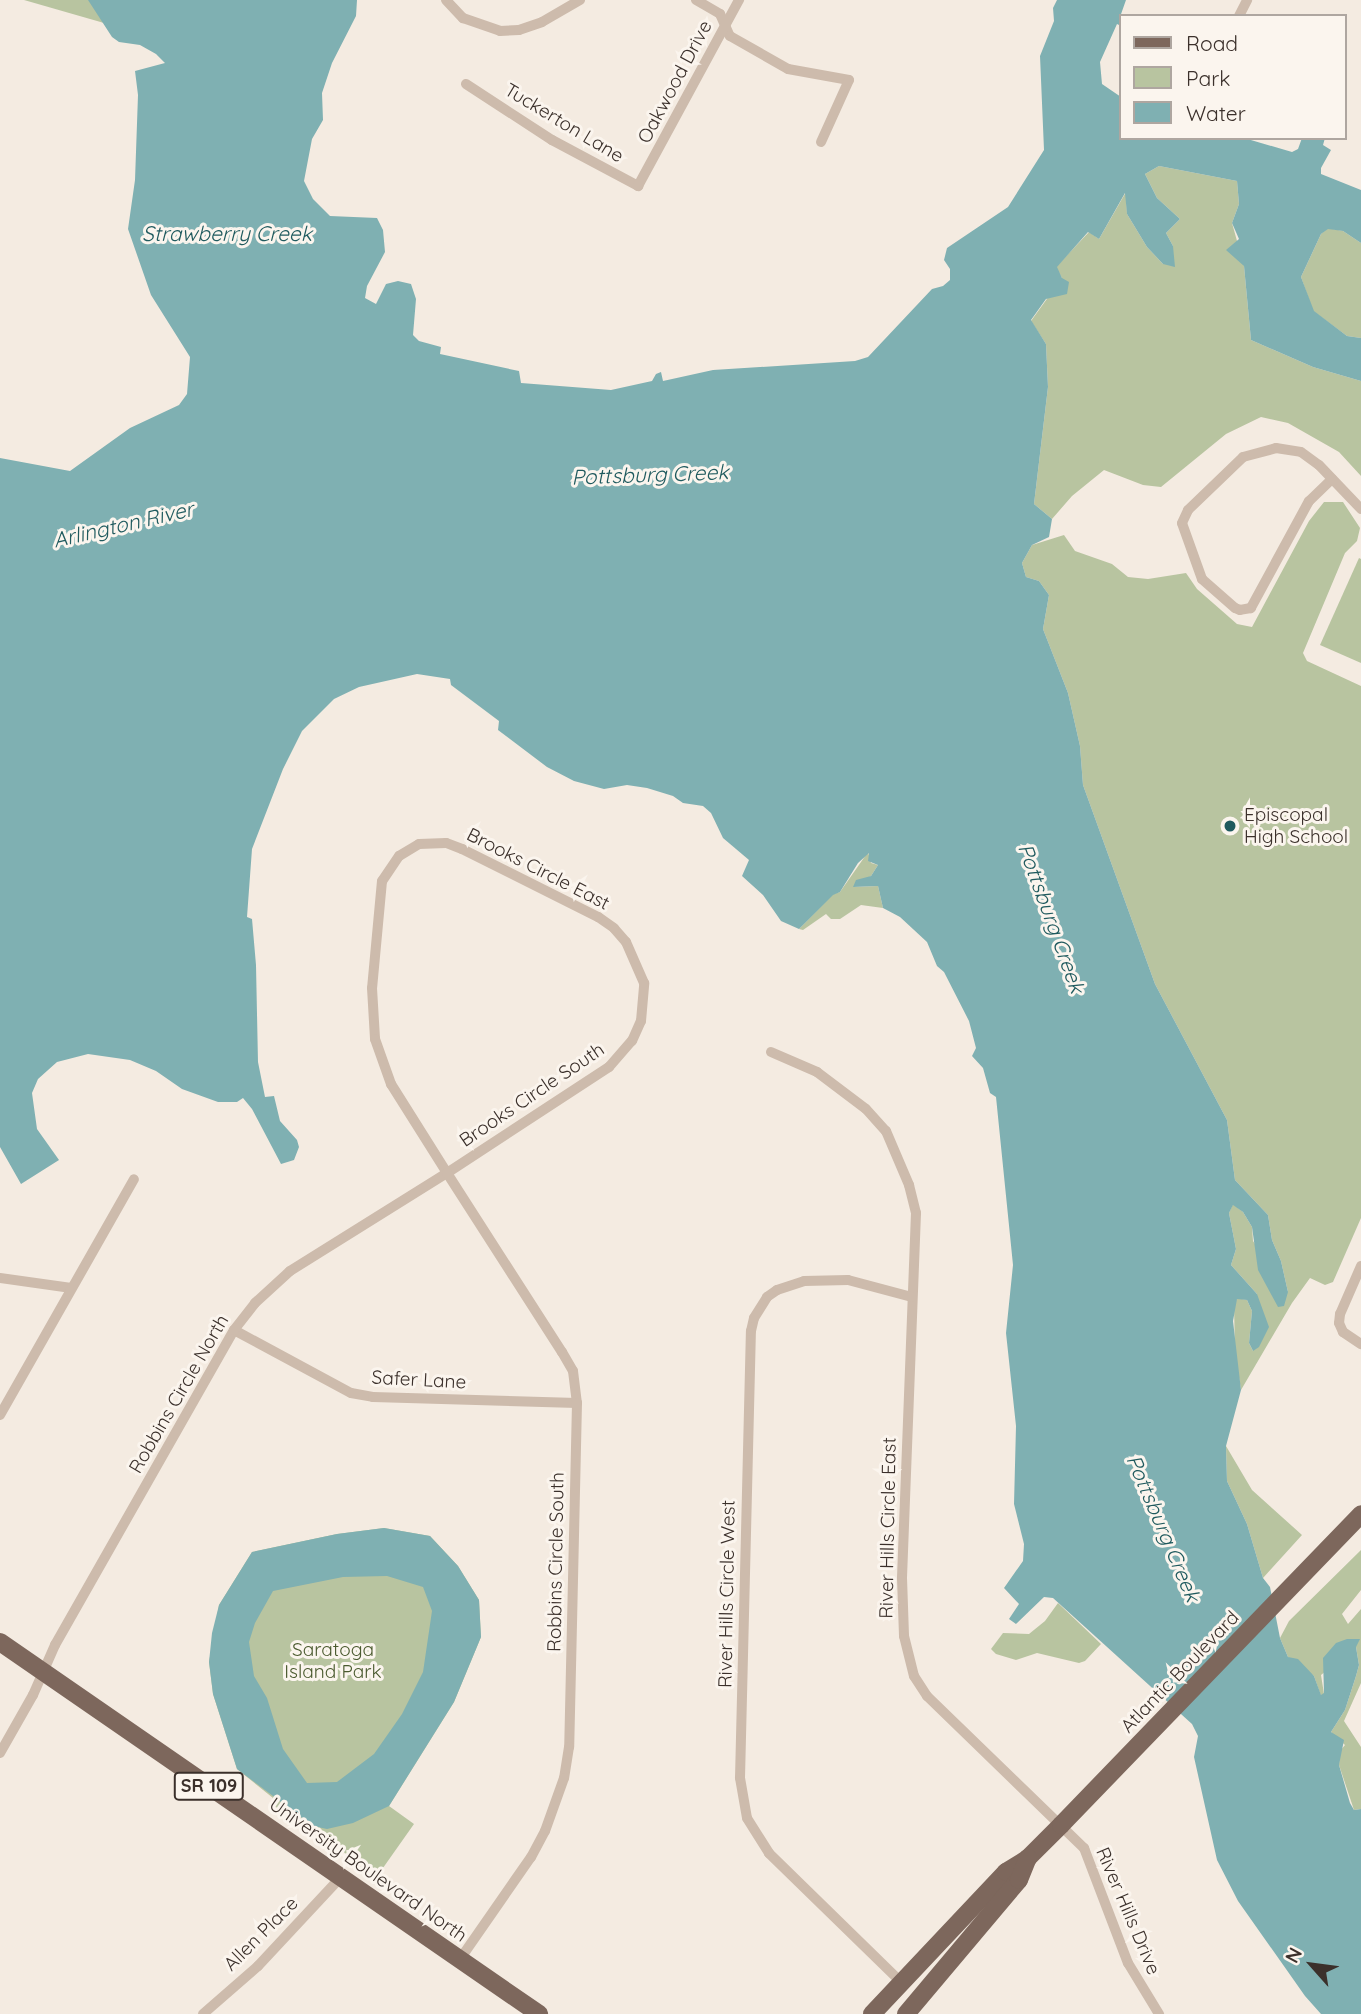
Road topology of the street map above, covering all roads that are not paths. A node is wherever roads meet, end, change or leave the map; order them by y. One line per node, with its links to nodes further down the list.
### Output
1 (446, 0): 2 (street)
2 (580, 0)
3 (696, 0): 5 (street)
4 (738, 0): 5 (street, Oakwood Drive)
5 (725, 26): 7 (street); 8 (street, Oakwood Drive)
6 (466, 85): 8 (street, Tuckerton Lane)
7 (821, 142)
8 (643, 181)
9 (1332, 479): 9 (street); 10 (street)
10 (1361, 509)
11 (408, 850): 12 (street, Brooks Circle East); 14 (street, Robbins Circle South)
12 (644, 1000): 14 (street, Brooks Circle South)
13 (771, 1052): 19 (street, River Hills Circle East)
14 (447, 1173): 20 (street, Robbins Circle North); 22 (street, Robbins Circle South)
15 (134, 1180): 18 (street)
16 (1361, 1266): 21 (street)
17 (0, 1278): 18 (street)
18 (71, 1288): 23 (street)
19 (912, 1297): 28 (street, River Hills Circle East); 32 (street, River Hills Circle West)
20 (234, 1330): 22 (street, Safer Lane); 26 (street, Robbins Circle North)
21 (1361, 1344)
22 (577, 1403): 31 (street, Robbins Circle South)
23 (0, 1415)
24 (1361, 1514): 28 (main road, Atlantic Boulevard)
25 (0, 1642): 26 (main road, University Boulevard North / SR 109)
26 (43, 1671): 27 (street, Robbins Circle North); 30 (main road, University Boulevard North / SR 109)
27 (0, 1753)
28 (1061, 1825): 29 (main road, Atlantic Boulevard); 37 (street, River Hills Drive)
29 (1028, 1858): 32 (main road, Atlantic Boulevard); 36 (main road, Atlantic Boulevard)
30 (341, 1877): 31 (main road, University Boulevard North / SR 109); 33 (street, Allen Place)
31 (460, 1959): 34 (main road, University Boulevard North / SR 109)
32 (902, 1983): 35 (main road, Atlantic Boulevard)
33 (203, 2014)
34 (539, 2014)
35 (872, 2014)
36 (906, 2014)
37 (1159, 2014)

